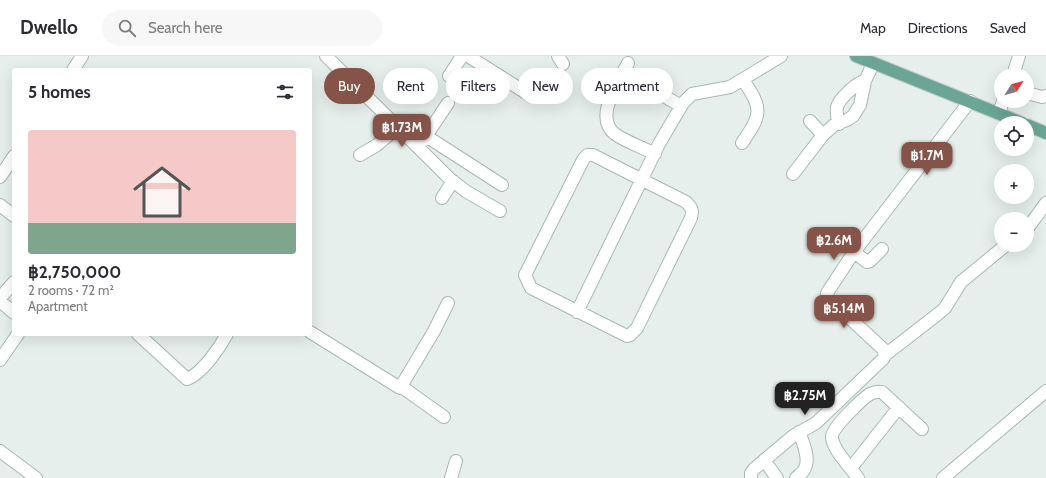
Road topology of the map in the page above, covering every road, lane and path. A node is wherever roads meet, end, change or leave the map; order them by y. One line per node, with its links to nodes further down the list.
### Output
1 (82, 56): 9 (street)
2 (326, 56): 26 (street)
3 (462, 56): 10 (street)
4 (468, 56): 14 (street)
5 (781, 56): 12 (street)
6 (1019, 56): 11 (street)
7 (865, 59): 13 (street); 18 (main road)
8 (628, 63): 33 (street)
9 (74, 68)
10 (454, 68)
11 (1015, 68)
12 (743, 80): 20 (street); 31 (street)
13 (864, 81): 25 (street); 25 (street)
14 (518, 88)
15 (1034, 95): 16 (street)
16 (1046, 96)
17 (673, 101): 20 (street)
18 (970, 101): 22 (main road); 48 (street)
19 (447, 104): 30 (street)
20 (681, 106): 33 (street)
21 (1000, 108): 22 (street)
22 (998, 113): 23 (main road)
23 (1005, 116)
24 (810, 121): 29 (street)
25 (838, 124): 29 (street)
26 (398, 127): 32 (street); 34 (street)
27 (1034, 128): 28 (main road)
28 (1046, 133)
29 (823, 135): 36 (street)
30 (426, 136): 32 (street); 40 (street)
31 (742, 143)
32 (418, 147): 39 (street)
33 (655, 154): 38 (street)
34 (360, 155)
35 (12, 159): 37 (street)
36 (793, 174)
37 (0, 177)
38 (642, 180): 55 (street); 55 (street); 55 (street)
39 (453, 181): 41 (street); 44 (street)
40 (502, 186)
41 (442, 198)
42 (1046, 203): 46 (street)
43 (0, 205): 45 (street)
44 (500, 211)
45 (12, 214)
46 (1034, 219)
47 (882, 249): 48 (street)
48 (854, 252): 60 (street)
49 (997, 252): 60 (street)
50 (12, 284): 51 (street)
51 (0, 298)
52 (0, 301): 54 (street)
53 (448, 303): 62 (street)
54 (12, 311)
55 (577, 312)
56 (312, 333): 62 (street)
57 (17, 336): 61 (street)
58 (140, 336): 59 (street)
59 (227, 336)
60 (885, 355): 67 (street)
61 (0, 360)
62 (402, 387): 65 (street)
63 (1046, 391): 77 (street)
64 (900, 407): 66 (street); 71 (street); 71 (street)
65 (444, 417)
66 (922, 429)
67 (799, 432): 69 (street); 76 (street)
68 (0, 451): 72 (street)
69 (764, 460): 74 (street); 75 (street)
70 (456, 461): 73 (street)
71 (855, 473)
72 (36, 478)
73 (450, 478)
74 (751, 478)
75 (777, 478)
76 (796, 478)
77 (943, 478)

